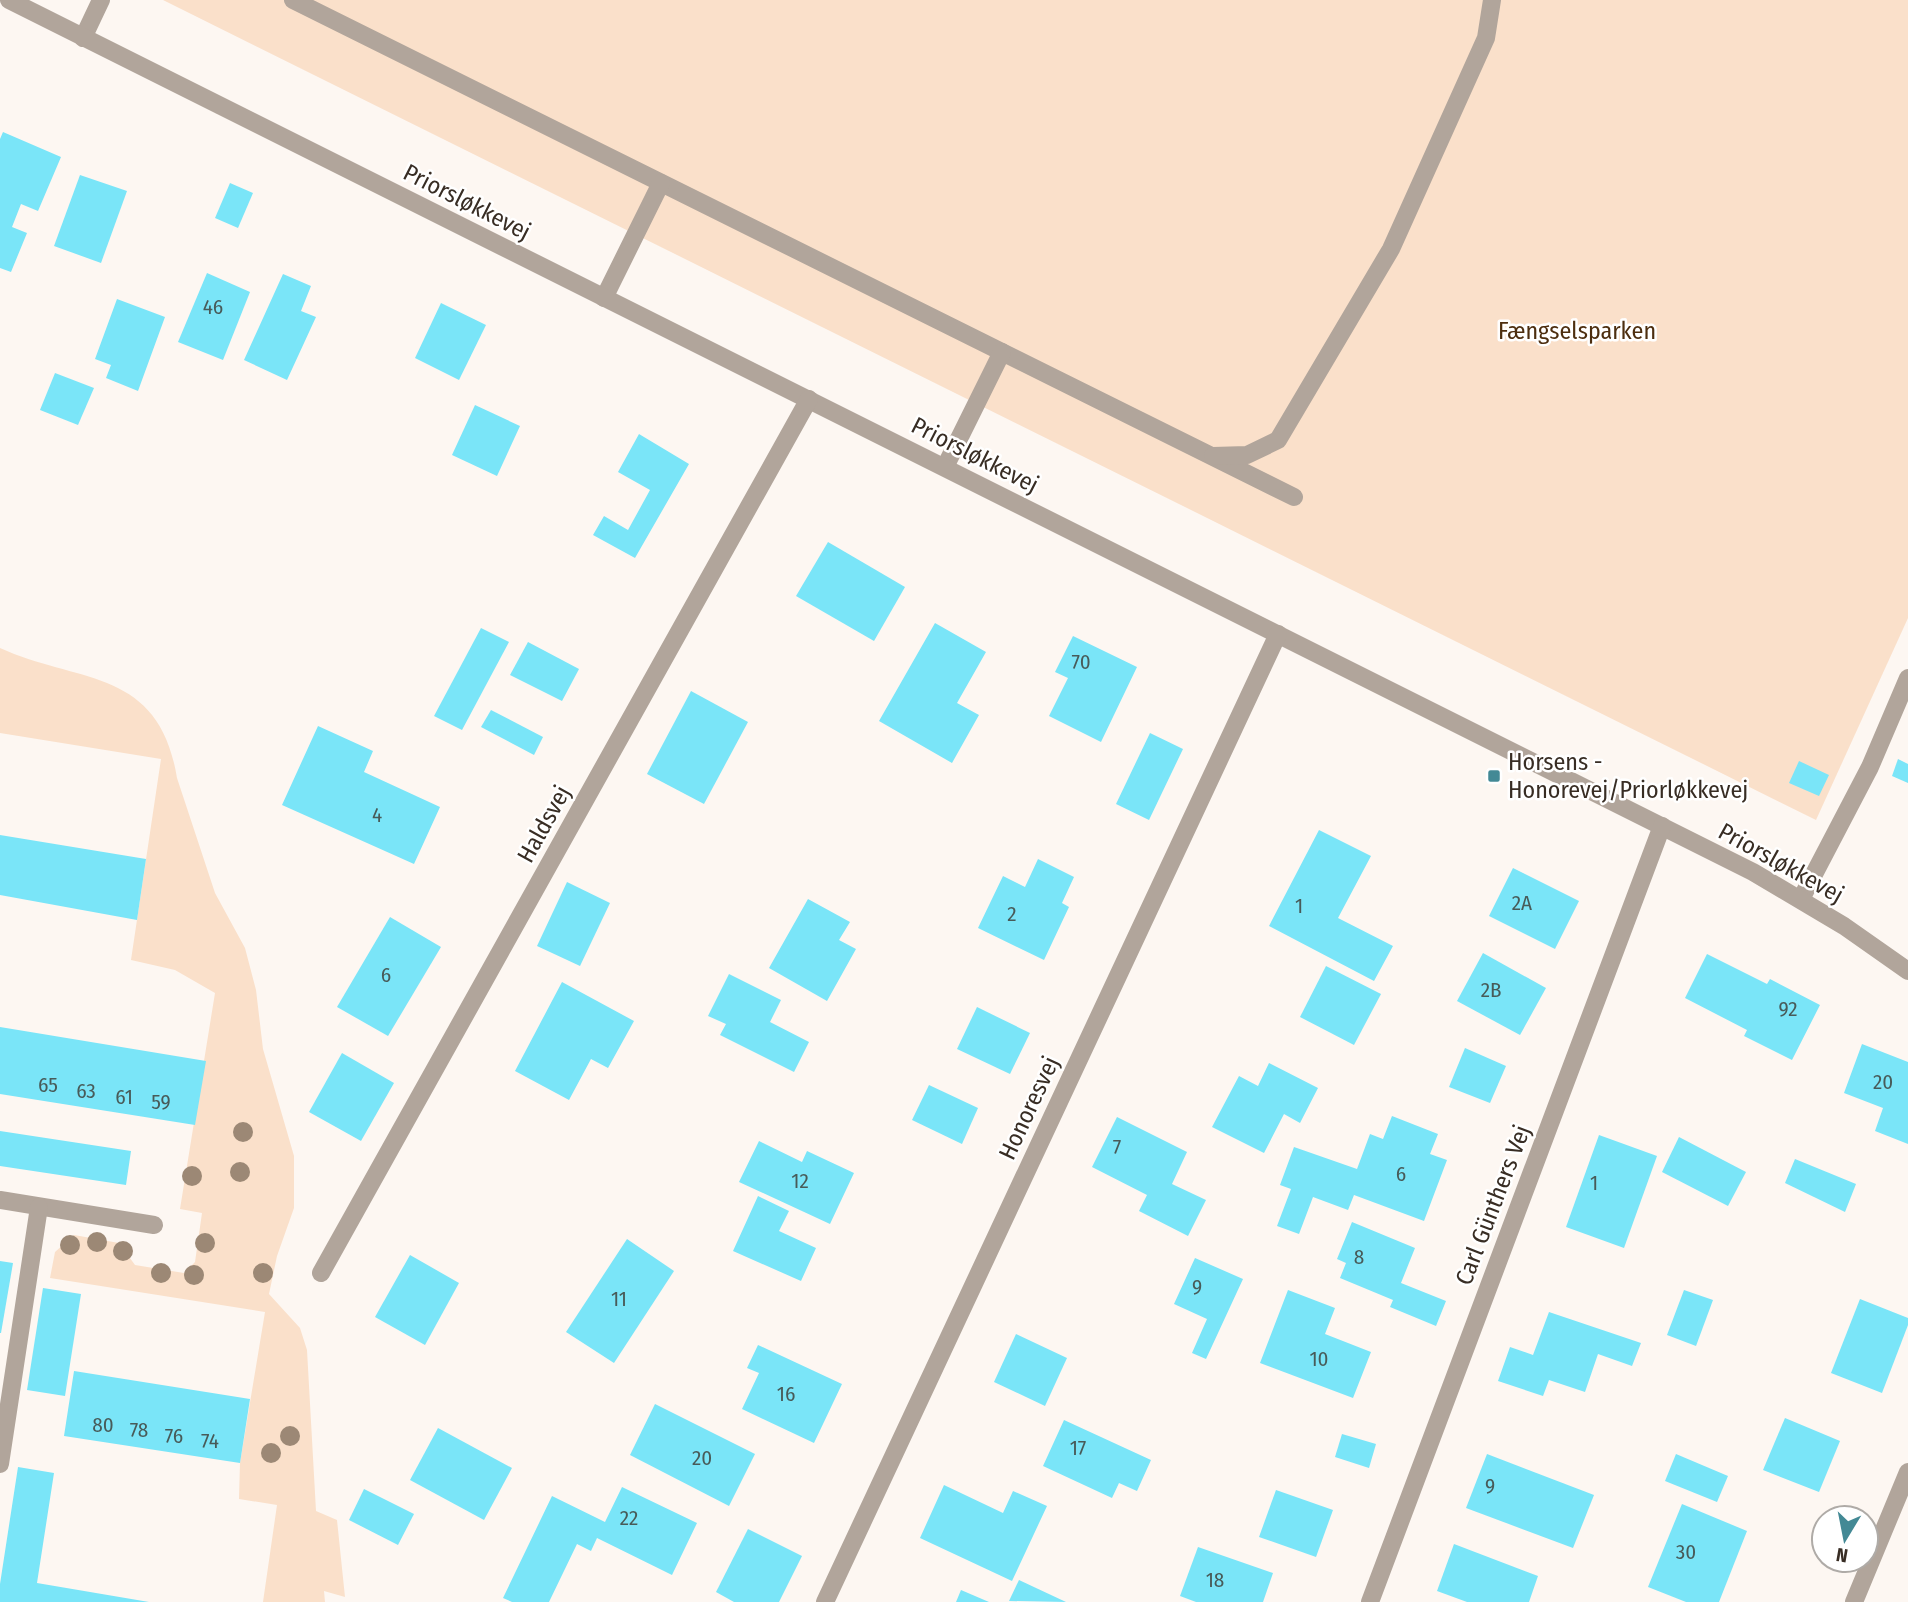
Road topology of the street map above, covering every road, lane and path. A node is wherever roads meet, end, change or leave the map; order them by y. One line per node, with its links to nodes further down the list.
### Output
1 (9, 0): 5 (street, Priorsløkkevej)
2 (101, 0): 5 (street)
3 (293, 0): 6 (street)
4 (1492, 0): 10 (street)
5 (83, 38): 7 (street, Priorsløkkevej)
6 (661, 183): 7 (street); 8 (street)
7 (604, 298): 9 (street, Priorsløkkevej)
8 (1002, 352): 10 (street); 11 (street)
9 (809, 399): 11 (street, Priorsløkkevej); 21 (street, Haldsvej)
10 (1210, 456): 12 (street)
11 (945, 467): 13 (street, Priorsløkkevej)
12 (1294, 497)
13 (1278, 634): 15 (street, Priorsløkkevej); 24 (street, Honoresvej)
14 (1908, 678): 16 (street)
15 (1662, 826): 16 (street, Priorsløkkevej); 25 (street, Carl Günthers Vej)
16 (1801, 899): 17 (street, Priorsløkkevej)
17 (1908, 971)
18 (0, 1200): 19 (street)
19 (39, 1207): 20 (street); 22 (street)
20 (154, 1226)
21 (321, 1273)
22 (0, 1464)
23 (1908, 1472): 26 (street)
24 (824, 1602)
25 (1370, 1602)
26 (1854, 1602)

